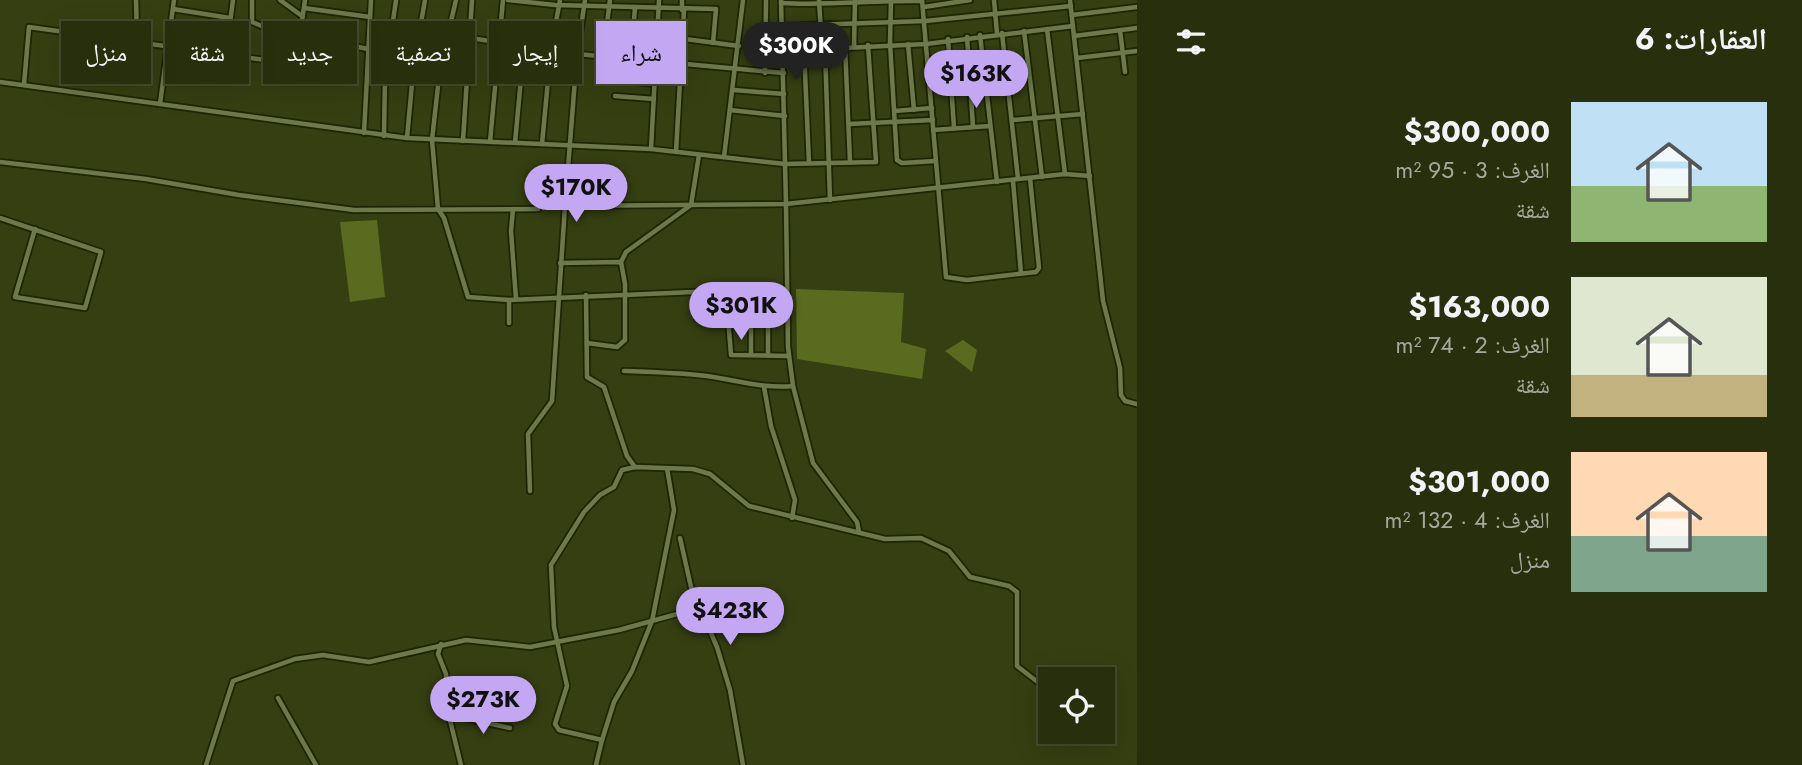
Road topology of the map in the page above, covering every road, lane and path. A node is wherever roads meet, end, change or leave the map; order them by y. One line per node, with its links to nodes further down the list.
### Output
1 (136, 0): 39 (street)
2 (174, 0): 32 (street)
3 (233, 0): 38 (street)
4 (252, 0): 54 (street)
5 (280, 0): 36 (street)
6 (305, 0): 30 (street)
7 (371, 0): 37 (street)
8 (396, 0): 121 (street)
9 (425, 0): 122 (street)
10 (456, 0): 123 (street)
11 (472, 0): 42 (street)
12 (505, 0): 21 (street); 43 (street)
13 (659, 0): 31 (street)
14 (682, 0): 33 (street)
15 (743, 0): 73 (street)
16 (766, 0): 87 (street)
17 (891, 0): 20 (street); 26 (street); 49 (street)
18 (970, 0): 26 (street)
19 (994, 0): 34 (street)
20 (855, 1): 25 (street); 52 (street)
21 (560, 2): 22 (street); 44 (street)
22 (585, 2): 24 (street); 51 (street)
23 (781, 2): 25 (street); 55 (street)
24 (610, 3): 28 (street); 45 (street)
25 (820, 3): 53 (street)
26 (923, 3): 50 (street)
27 (1070, 3): 34 (street); 35 (street)
28 (635, 7): 31 (street); 46 (street)
29 (1137, 7): 35 (street)
30 (304, 8): 36 (street); 37 (street)
31 (659, 8): 33 (street); 47 (street)
32 (173, 9): 38 (street); 40 (street)
33 (683, 10): 48 (street); 68 (street)
34 (995, 14): 50 (street); 62 (street)
35 (1072, 15): 56 (street)
36 (303, 16): 76 (street)
37 (370, 17): 76 (street)
38 (230, 18): 41 (street)
39 (137, 21)
40 (171, 21)
41 (230, 21)
42 (471, 21)
43 (502, 21)
44 (556, 21)
45 (608, 21)
46 (634, 21)
47 (658, 21)
48 (684, 21)
49 (891, 21): 50 (street); 52 (street); 69 (street)
50 (925, 21): 71 (street)
51 (582, 22)
52 (856, 22): 53 (street); 75 (street)
53 (821, 25): 55 (street); 77 (street)
54 (263, 26)
55 (781, 26): 79 (street)
56 (1073, 26): 58 (street); 64 (street)
57 (1137, 28): 59 (street)
58 (1047, 29): 61 (street); 109 (street)
59 (1120, 30): 64 (street); 81 (street)
60 (61, 31): 97 (street)
61 (1024, 31): 62 (street); 110 (street)
62 (1000, 33): 63 (street); 112 (street)
63 (980, 35): 65 (street); 116 (street)
64 (1074, 36): 83 (street)
65 (967, 37): 67 (street); 117 (street)
66 (686, 39): 68 (street)
67 (948, 39): 71 (street); 118 (street)
68 (713, 43): 73 (street)
69 (890, 43): 70 (street); 72 (street); 106 (street)
70 (908, 44): 71 (street); 105 (street)
71 (926, 44): 103 (street)
72 (868, 45): 75 (street); 114 (street)
73 (739, 46): 85 (street)
74 (845, 46): 75 (street); 77 (street); 115 (street)
75 (854, 46)
76 (368, 49): 120 (street)
77 (824, 49): 78 (street); 137 (street)
78 (804, 50): 79 (street); 136 (street)
79 (783, 51): 88 (street)
80 (1137, 51): 81 (street)
81 (1122, 52): 83 (street); 86 (street)
82 (165, 54): 102 (street)
83 (1077, 58): 107 (street)
84 (686, 65): 85 (street)
85 (736, 71): 87 (street); 98 (street)
86 (1125, 72)
87 (765, 73): 88 (street)
88 (784, 73): 99 (street)
89 (0, 82): 97 (street)
90 (467, 84): 124 (street)
91 (495, 84): 125 (street)
92 (520, 84): 126 (street)
93 (548, 84): 127 (street)
94 (574, 84): 128 (street)
95 (655, 84): 101 (street)
96 (681, 84): 130 (street)
97 (24, 85): 102 (street)
98 (734, 90): 99 (street); 104 (street)
99 (784, 94): 108 (street)
100 (615, 96): 101 (street)
101 (654, 99): 129 (street)
102 (160, 104): 120 (street)
103 (932, 108): 105 (street); 111 (street)
104 (730, 110): 108 (street); 132 (street)
105 (914, 110): 106 (street)
106 (894, 111): 113 (street)
107 (1083, 114): 109 (street); 140 (street)
108 (785, 116): 138 (street)
109 (1057, 116): 110 (street); 139 (street)
110 (1035, 118): 112 (street); 141 (street)
111 (933, 120): 113 (street); 119 (street)
112 (1013, 120): 143 (street)
113 (895, 122): 114 (street); 133 (street)
114 (874, 123): 115 (street); 135 (street)
115 (849, 124): 135 (street)
116 (990, 126): 117 (street); 144 (street)
117 (973, 127): 118 (street)
118 (954, 128): 119 (street)
119 (933, 130): 133 (street)
120 (364, 134): 121 (street)
121 (384, 136): 122 (street)
122 (407, 138): 123 (street)
123 (432, 140): 124 (street); 150 (street)
124 (463, 141): 125 (street)
125 (490, 142): 126 (street)
126 (515, 143): 127 (street)
127 (542, 144): 128 (street)
128 (569, 146): 129 (street); 149 (street)
129 (651, 149): 130 (street)
130 (676, 152): 131 (street)
131 (699, 155): 132 (street); 148 (street)
132 (724, 157): 138 (street)
133 (936, 161): 145 (street)
134 (0, 162): 150 (street)
135 (850, 162): 137 (street)
136 (809, 163): 137 (street); 138 (street)
137 (830, 163): 146 (street)
138 (785, 164): 147 (street)
139 (1065, 174): 140 (street); 141 (street)
140 (1090, 176): 175 (street)
141 (1042, 177): 142 (street)
142 (1030, 178): 143 (street); 157 (street)
143 (1015, 180): 144 (street); 157 (street)
144 (997, 182): 145 (street)
145 (937, 187): 146 (street); 157 (street)
146 (830, 200): 147 (street)
147 (786, 204): 148 (street); 161 (street)
148 (691, 205): 149 (street); 155 (street)
149 (565, 206): 156 (street)
150 (438, 209): 151 (street); 166 (street)
151 (513, 209): 152 (street); 165 (street)
152 (538, 209)
153 (0, 218): 154 (street)
154 (35, 229): 154 (street)
155 (621, 262): 156 (street); 163 (street)
156 (560, 263): 164 (street)
157 (1021, 273)
158 (726, 292): 159 (street); 163 (street); 169 (street)
159 (751, 292): 160 (street); 169 (street)
160 (768, 292): 161 (street); 170 (street)
161 (787, 293): 171 (street)
162 (586, 296): 163 (street); 164 (street); 168 (street)
163 (625, 296): 168 (street)
164 (557, 298): 165 (street); 178 (street)
165 (516, 299): 166 (street)
166 (509, 300): 167 (street)
167 (509, 323)
168 (587, 343): 176 (street)
169 (751, 355): 170 (street)
170 (768, 355): 171 (street)
171 (789, 356): 173 (street)
172 (624, 371): 174 (street)
173 (793, 386): 174 (street); 180 (street)
174 (764, 387): 179 (street)
175 (1137, 404)
176 (635, 467): 177 (street); 184 (street)
177 (667, 468): 179 (street); 183 (street)
178 (530, 491)
179 (792, 518): 180 (street)
180 (859, 532): 186 (street)
181 (680, 538): 182 (street)
182 (699, 608): 183 (street); 196 (street)
183 (652, 621): 184 (street); 190 (street)
184 (559, 642): 185 (street); 190 (street)
185 (440, 644): 188 (street); 192 (street)
186 (1038, 682)
187 (278, 698): 193 (street)
188 (449, 719): 189 (street); 191 (street)
189 (510, 728)
190 (602, 740): 195 (street)
191 (460, 762): 194 (street)
192 (206, 765)
193 (316, 765)
194 (454, 765)
195 (596, 765)
196 (743, 765)

